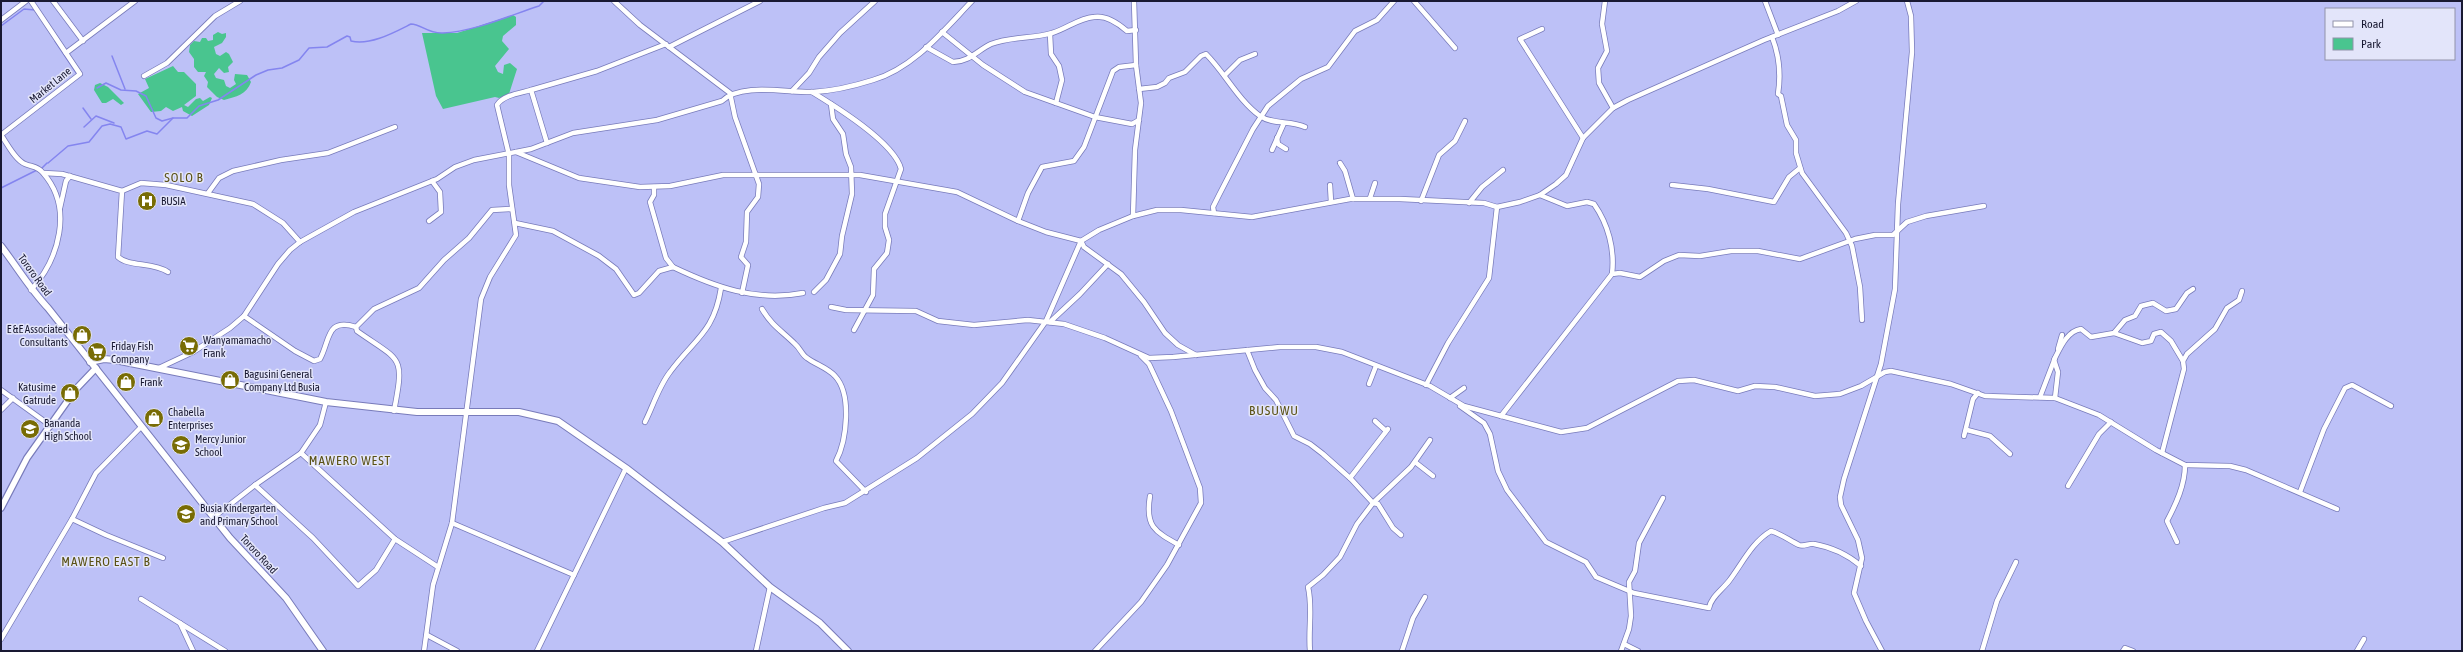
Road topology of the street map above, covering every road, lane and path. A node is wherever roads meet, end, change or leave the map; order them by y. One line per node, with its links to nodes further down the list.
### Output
1 (26, 1): 17 (street)
2 (31, 1): 28 (street, Market Lane)
3 (53, 1): 24 (street)
4 (135, 1): 24 (street)
5 (240, 1): 33 (street)
6 (614, 1): 25 (street)
7 (760, 1): 25 (street)
8 (875, 1): 36 (street)
9 (972, 1): 20 (street)
10 (1134, 1): 19 (street)
11 (1394, 1): 42 (street)
12 (1414, 1): 27 (street)
13 (1605, 1): 41 (street)
14 (1766, 1): 22 (street)
15 (1856, 1): 22 (street)
16 (1908, 1): 87 (street)
17 (1, 20)
18 (1542, 28): 51 (street)
19 (1136, 30): 21 (street); 31 (street)
20 (942, 32): 26 (street); 30 (street)
21 (1050, 34): 30 (street); 39 (street)
22 (1778, 35): 23 (street)
23 (1772, 37): 41 (street); 58 (street)
24 (83, 41): 28 (street)
25 (668, 46): 35 (street); 38 (street)
26 (926, 47): 30 (street); 37 (street)
27 (1455, 48)
28 (66, 53): 49 (street, Market Lane)
29 (1255, 54): 32 (street)
30 (972, 56): 39 (street)
31 (1136, 65): 34 (street); 43 (street)
32 (1225, 75): 34 (street); 42 (street)
33 (144, 76)
34 (1139, 89): 44 (street)
35 (531, 90): 52 (street); 56 (street)
36 (792, 91): 37 (street); 38 (street)
37 (812, 92): 40 (street)
38 (730, 93): 52 (street); 61 (street)
39 (1056, 103): 43 (street)
40 (831, 104): 63 (street); 65 (street)
41 (1613, 108): 51 (street)
42 (1260, 116): 46 (street); 82 (street)
43 (1096, 117): 44 (street); 85 (street)
44 (1139, 120): 83 (street)
45 (1465, 121): 75 (street)
46 (1284, 122): 48 (street); 50 (street)
47 (395, 127): 71 (street)
48 (1304, 128)
49 (1, 135): 60 (street)
50 (1276, 138): 53 (street); 54 (street)
51 (1583, 138): 72 (street)
52 (547, 143): 55 (street)
53 (1286, 149)
54 (1272, 150)
55 (516, 152): 56 (street); 69 (street)
56 (509, 155): 64 (street); 80 (street)
57 (1340, 163): 74 (street)
58 (1800, 168): 68 (street); 89 (street)
59 (1503, 170): 77 (street)
60 (44, 173): 62 (street); 81 (street)
61 (755, 175): 63 (street); 69 (street); 103 (street)
62 (70, 176): 70 (street); 81 (street)
63 (851, 176): 65 (street); 102 (street)
64 (432, 180): 84 (street); 90 (street)
65 (898, 182): 85 (street); 107 (street)
66 (1375, 183): 73 (street)
67 (1330, 185): 76 (street)
68 (1672, 185)
69 (654, 187): 92 (street)
70 (122, 191): 71 (street); 96 (street)
71 (208, 193): 90 (street)
72 (1540, 195): 79 (street); 97 (street)
73 (1370, 198): 74 (street); 75 (street)
74 (1353, 199): 76 (street)
75 (1421, 201): 77 (street)
76 (1332, 202): 82 (street)
77 (1468, 203): 79 (street)
78 (1984, 206): 87 (street)
79 (1497, 207): 126 (street)
80 (512, 209): 86 (street); 111 (street)
81 (60, 210): 100 (street)
82 (1214, 213): 83 (street)
83 (1133, 216): 88 (street)
84 (429, 221)
85 (1018, 221): 88 (street)
86 (515, 223): 95 (street); 139 (street)
87 (1897, 232): 89 (street); 124 (street)
88 (1081, 241): 93 (street); 110 (street)
89 (1850, 241): 97 (street); 109 (street)
90 (300, 242): 108 (street)
91 (1, 246): 100 (main road, Tororo Road)
92 (666, 258): 94 (street); 95 (street)
93 (1108, 264): 110 (street); 116 (street)
94 (673, 267): 95 (street); 98 (street)
95 (662, 269)
96 (168, 272)
97 (1612, 274): 140 (street)
98 (721, 288): 103 (street); 142 (street)
99 (2193, 289): 113 (street)
100 (31, 290): 120 (main road, Tororo Road)
101 (2242, 291): 119 (street)
102 (814, 292)
103 (742, 293): 104 (street)
104 (803, 293)
105 (831, 307): 107 (street)
106 (762, 309): 159 (street)
107 (867, 309): 110 (street); 112 (street)
108 (244, 316): 111 (street); 123 (street)
109 (1862, 320)
110 (1048, 322): 117 (street); 159 (street)
111 (356, 327): 138 (street)
112 (854, 330)
113 (2114, 334): 118 (street); 119 (street)
114 (2062, 335): 118 (street)
115 (1247, 350): 116 (street); 121 (street); 156 (street)
116 (1196, 355): 117 (street)
117 (1141, 356): 173 (street)
118 (2054, 360): 130 (street); 133 (street)
119 (2183, 361): 149 (street)
120 (90, 362): 122 (main road, Tororo Road); 123 (main road)
121 (1376, 366): 125 (street); 126 (street)
122 (96, 368): 144 (street); 145 (main road, Tororo Road)
123 (159, 368): 134 (main road)
124 (1876, 378): 129 (street); 140 (street); 176 (street)
125 (1369, 384)
126 (1426, 384): 132 (street)
127 (1464, 388): 132 (street)
128 (1, 390): 131 (street)
129 (1978, 393): 130 (street); 146 (street)
130 (2040, 397): 133 (street)
131 (13, 398): 137 (street); 144 (street)
132 (1450, 398): 135 (street)
133 (2055, 398): 143 (street)
134 (326, 402): 138 (main road); 150 (street)
135 (1455, 403): 140 (street); 180 (street)
136 (2391, 406): 160 (street)
137 (1, 410)
138 (394, 411): 139 (main road)
139 (467, 411): 154 (main road); 168 (street)
140 (1501, 416)
141 (1374, 421): 156 (street)
142 (645, 422)
143 (2111, 422): 149 (street); 158 (street)
144 (51, 426): 164 (street)
145 (141, 427): 166 (main road, Tororo Road); 167 (street)
146 (1967, 430): 147 (street); 151 (street)
147 (1964, 436)
148 (1430, 440): 152 (street)
149 (2162, 453): 153 (street)
150 (301, 454): 157 (street); 170 (street)
151 (2010, 454)
152 (1415, 462): 155 (street); 163 (street)
153 (2185, 465): 160 (street); 172 (street)
154 (626, 468): 171 (main road); 178 (street)
155 (1433, 476)
156 (1350, 478): 163 (street)
157 (255, 485): 166 (street); 170 (street)
158 (2068, 486)
159 (866, 492): 171 (street)
160 (2300, 492): 165 (street)
161 (1150, 496): 173 (street)
162 (1663, 498): 180 (street)
163 (1374, 503): 169 (street); 197 (street)
164 (1, 508)
165 (2337, 509)
166 (214, 517): 190 (main road, Tororo Road)
167 (72, 519): 174 (street); 185 (street)
168 (452, 523): 177 (street); 178 (street)
169 (1401, 535)
170 (395, 539): 177 (street)
171 (722, 542): 179 (main road)
172 (2177, 542)
173 (1179, 545): 196 (street)
174 (163, 558)
175 (2016, 562): 202 (street)
176 (1861, 566): 180 (street); 201 (street)
177 (438, 567): 184 (street)
178 (574, 575): 193 (street)
179 (770, 588): 194 (street); 195 (main road)
180 (1630, 592): 187 (street)
181 (1425, 597): 198 (street)
182 (141, 599): 183 (street)
183 (180, 624): 188 (street); 189 (street)
184 (427, 635): 191 (street); 192 (street)
185 (1, 639)
186 (2364, 639): 205 (street)
187 (1624, 644): 199 (street); 200 (street)
188 (193, 651)
189 (225, 651)
190 (323, 651)
191 (424, 651)
192 (457, 651)
193 (536, 651)
194 (756, 651)
195 (848, 651)
196 (1095, 651)
197 (1310, 651)
198 (1402, 651)
199 (1621, 651)
200 (1638, 651)
201 (1882, 651)
202 (1982, 651)
203 (2123, 651): 204 (street)
204 (2133, 651)
205 (2357, 651)

